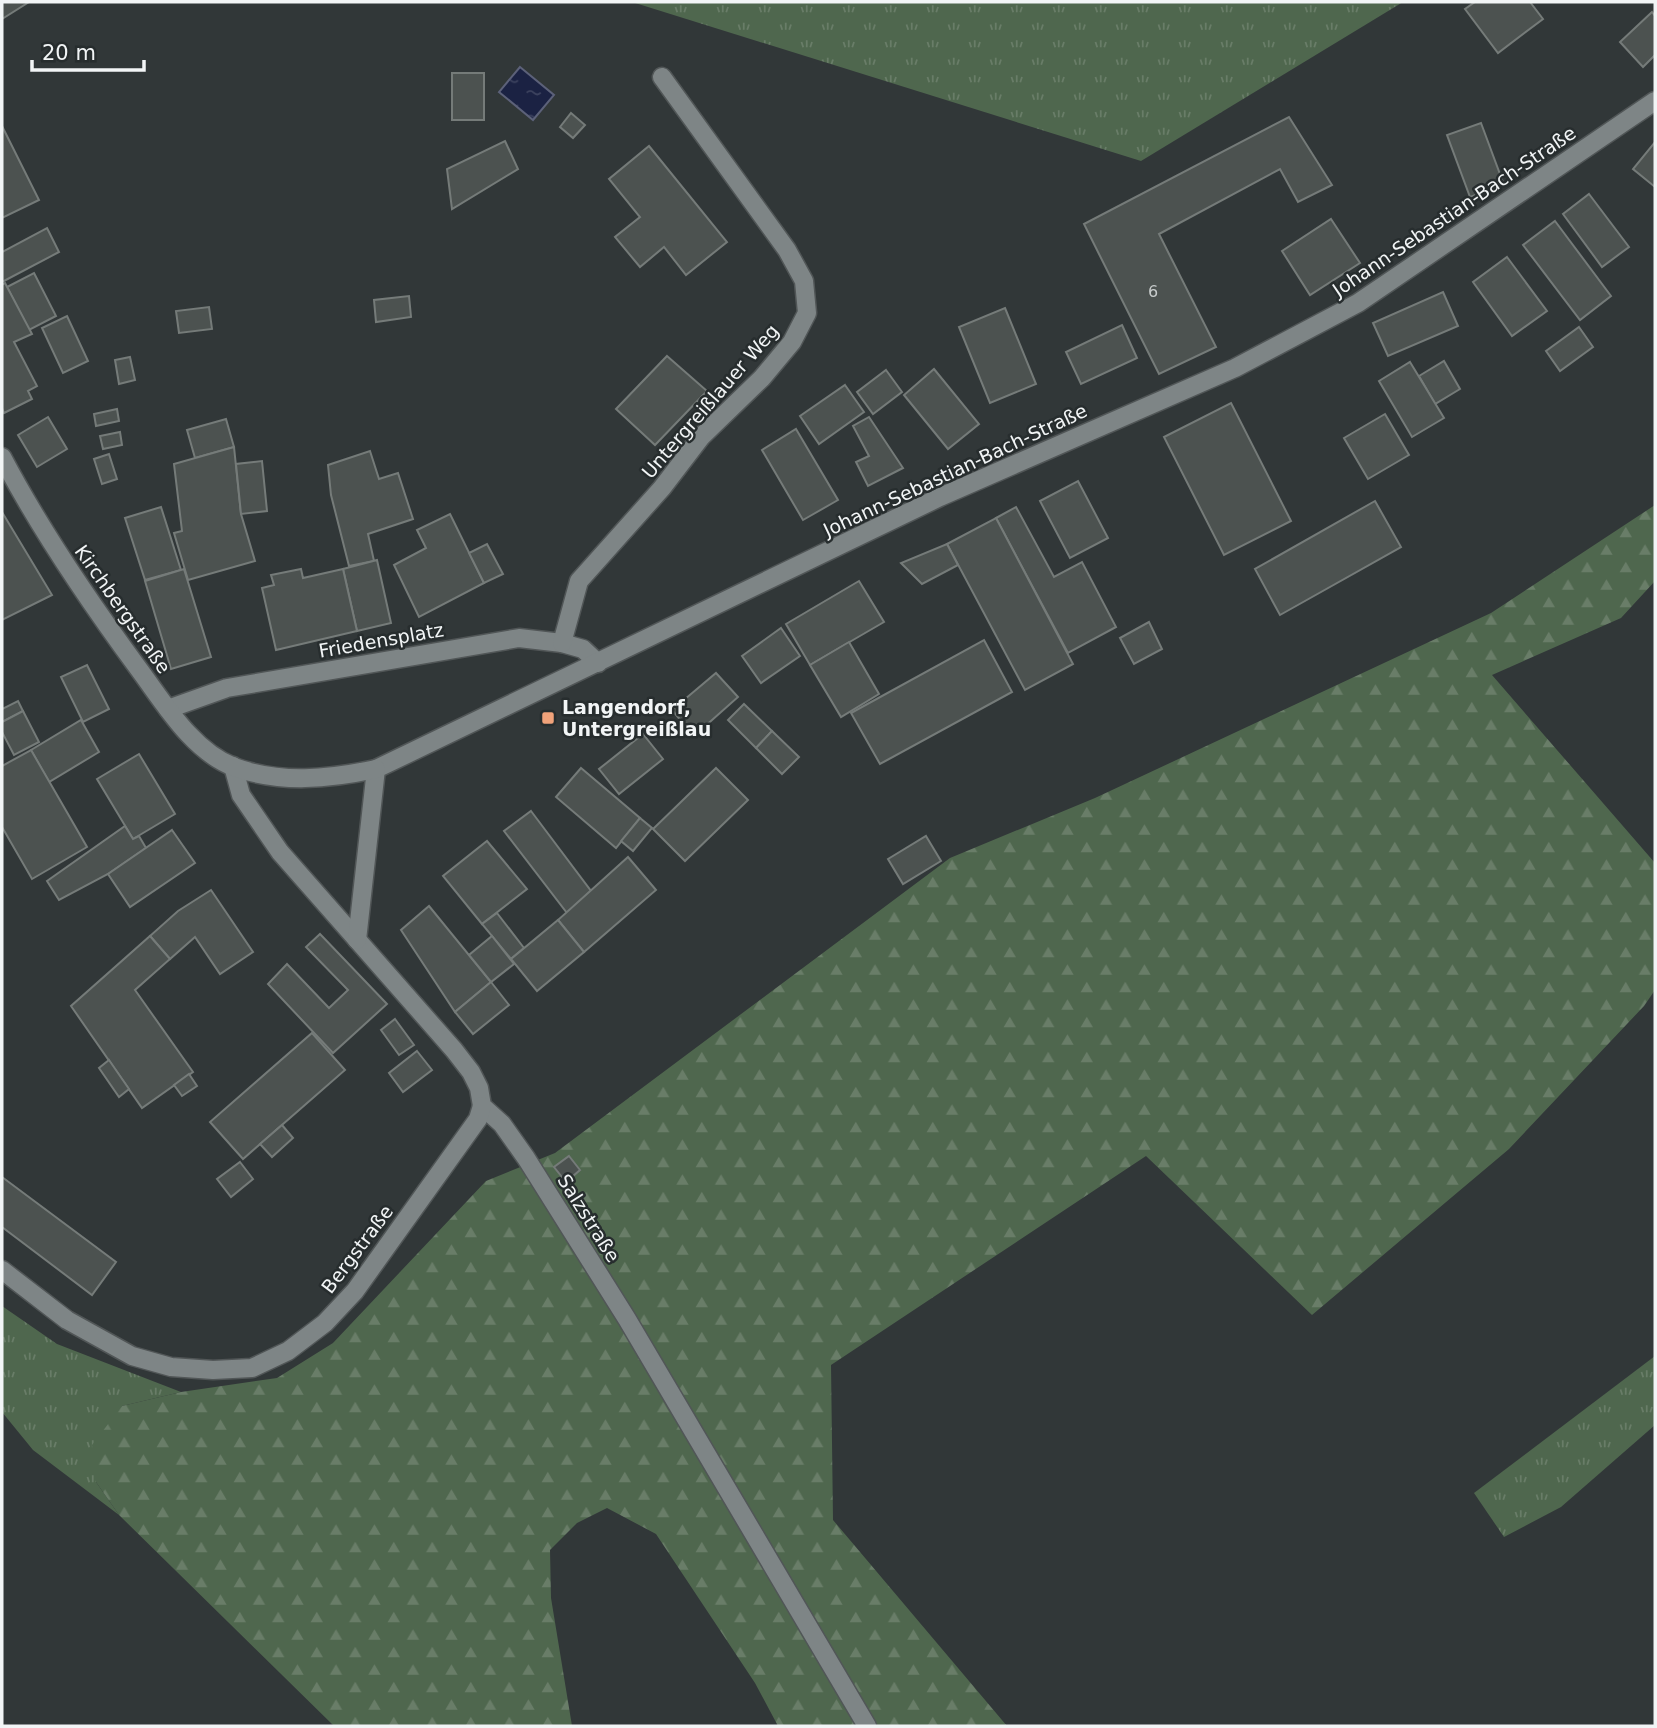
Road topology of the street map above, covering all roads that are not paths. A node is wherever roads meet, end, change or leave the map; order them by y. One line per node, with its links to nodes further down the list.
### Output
1 (662, 77): 4 (street, Untergreißlauer Weg)
2 (1655, 101): 5 (street, Johann-Sebastian-Bach-Straße)
3 (2, 457): 6 (street, Kirchbergstraße)
4 (562, 643): 5 (street, Friedensplatz); 6 (street, Friedensplatz)
5 (598, 663): 8 (street, Johann-Sebastian-Bach-Straße)
6 (168, 709): 7 (street, Kirchbergstraße)
7 (233, 766): 8 (street, Johann-Sebastian-Bach-Straße); 9 (street, Salzstraße)
8 (376, 769): 9 (street)
9 (357, 940): 10 (street, Salzstraße)
10 (482, 1106): 11 (street, Bergstraße); 12 (street, Salzstraße)
11 (2, 1270)
12 (867, 1726)

